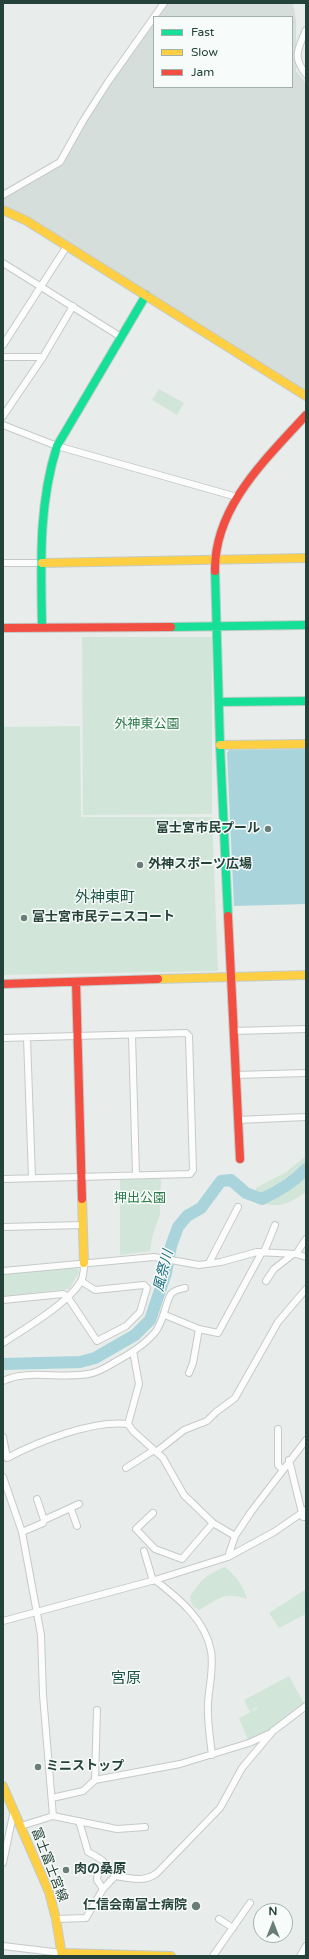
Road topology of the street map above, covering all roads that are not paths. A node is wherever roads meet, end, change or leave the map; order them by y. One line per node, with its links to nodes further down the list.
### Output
1 (164, 3): 2 (street)
2 (155, 16)
3 (153, 19): 6 (street)
4 (306, 30): 5 (street)
5 (306, 74)
6 (3, 195)
7 (3, 210): 8 (street)
8 (67, 246): 10 (street); 11 (street)
9 (3, 263): 10 (street)
10 (41, 287): 12 (street); 14 (street)
11 (146, 296): 13 (street); 17 (street)
12 (73, 306): 13 (street); 16 (street)
13 (121, 337): 21 (street)
14 (3, 345)
15 (3, 357): 16 (street)
16 (42, 357): 19 (street)
17 (306, 396)
18 (306, 415): 22 (street)
19 (3, 416)
20 (3, 425): 21 (street)
21 (57, 446): 22 (street); 26 (street)
22 (236, 496): 24 (street)
23 (306, 558): 24 (street)
24 (215, 559): 26 (street); 29 (street)
25 (3, 563): 26 (street)
26 (42, 563): 28 (street)
27 (306, 625): 29 (street)
28 (42, 627): 29 (street); 30 (street)
29 (217, 627): 32 (street)
30 (3, 628)
31 (306, 701): 32 (street)
32 (219, 702): 34 (street)
33 (306, 744): 34 (street)
34 (220, 746): 36 (street)
35 (306, 975): 36 (street)
36 (230, 978): 37 (street); 40 (street)
37 (76, 982): 38 (street); 42 (street)
38 (3, 984)
39 (306, 1029): 40 (street)
40 (233, 1031): 46 (street)
41 (132, 1035): 42 (street); 50 (street); 50 (street)
42 (78, 1036): 44 (street); 51 (street)
43 (3, 1038): 44 (street)
44 (27, 1038): 52 (street)
45 (306, 1073): 46 (street)
46 (235, 1075): 48 (street)
47 (306, 1117): 48 (street)
48 (238, 1120): 49 (street)
49 (240, 1160)
50 (136, 1175): 51 (street)
51 (82, 1177): 52 (street); 55 (street)
52 (32, 1178): 53 (street)
53 (3, 1179)
54 (238, 1207): 63 (street)
55 (83, 1225): 57 (street); 62 (street)
56 (275, 1225): 59 (street)
57 (3, 1227)
58 (306, 1239): 60 (street)
59 (263, 1252): 60 (street); 63 (street); 72 (street)
60 (294, 1254): 61 (street); 66 (street)
61 (306, 1257)
62 (84, 1263): 63 (street); 64 (street); 65 (street)
63 (209, 1264)
64 (3, 1271)
65 (81, 1281): 69 (street); 69 (street)
66 (266, 1281)
67 (185, 1288): 71 (street)
68 (306, 1289): 81 (street)
69 (67, 1296): 70 (street); 73 (street)
70 (3, 1300)
71 (165, 1315): 72 (street); 74 (street)
72 (199, 1329): 75 (street)
73 (3, 1343)
74 (133, 1351): 76 (street); 77 (street)
75 (189, 1373)
76 (3, 1381)
77 (128, 1424): 81 (street); 82 (street)
78 (278, 1429): 85 (street)
79 (3, 1437): 82 (street)
80 (305, 1443): 83 (street)
81 (155, 1451): 84 (street); 93 (street)
82 (5, 1459)
83 (289, 1460): 85 (street); 91 (street)
84 (126, 1468)
85 (282, 1469): 96 (street)
86 (3, 1477): 95 (street)
87 (37, 1498): 92 (street)
88 (79, 1504): 89 (street)
89 (70, 1509): 92 (street); 94 (street)
90 (153, 1513): 93 (street)
91 (305, 1513): 98 (street)
92 (44, 1520): 95 (street)
93 (213, 1522): 96 (street)
94 (77, 1526)
95 (22, 1532): 100 (street)
96 (235, 1536): 98 (street)
97 (144, 1551): 99 (street)
98 (228, 1557): 99 (street)
99 (154, 1580): 100 (street); 105 (street)
100 (36, 1613): 101 (street); 108 (street)
101 (3, 1621)
102 (306, 1706): 104 (street)
103 (97, 1710): 106 (street)
104 (273, 1731): 105 (street); 116 (street)
105 (212, 1755): 106 (street)
106 (96, 1780): 108 (street)
107 (3, 1786): 109 (street, 富士富士宮線)
108 (52, 1798): 110 (street)
109 (14, 1810): 112 (street, 富士富士宮線); 114 (street)
110 (53, 1816): 111 (street); 112 (street)
111 (79, 1821): 113 (street); 116 (street)
112 (21, 1826): 119 (street, 富士富士宮線)
113 (145, 1827)
114 (3, 1863)
115 (98, 1872): 117 (street)
116 (115, 1876): 117 (street)
117 (103, 1889): 119 (street)
118 (250, 1903): 121 (street)
119 (56, 1919): 124 (street, 富士富士宮線)
120 (219, 1919): 121 (street)
121 (232, 1928): 126 (street)
122 (3, 1946): 124 (street)
123 (306, 1946): 127 (street)
124 (62, 1954): 125 (street)
125 (171, 1956)
126 (213, 1956)
127 (300, 1956)

